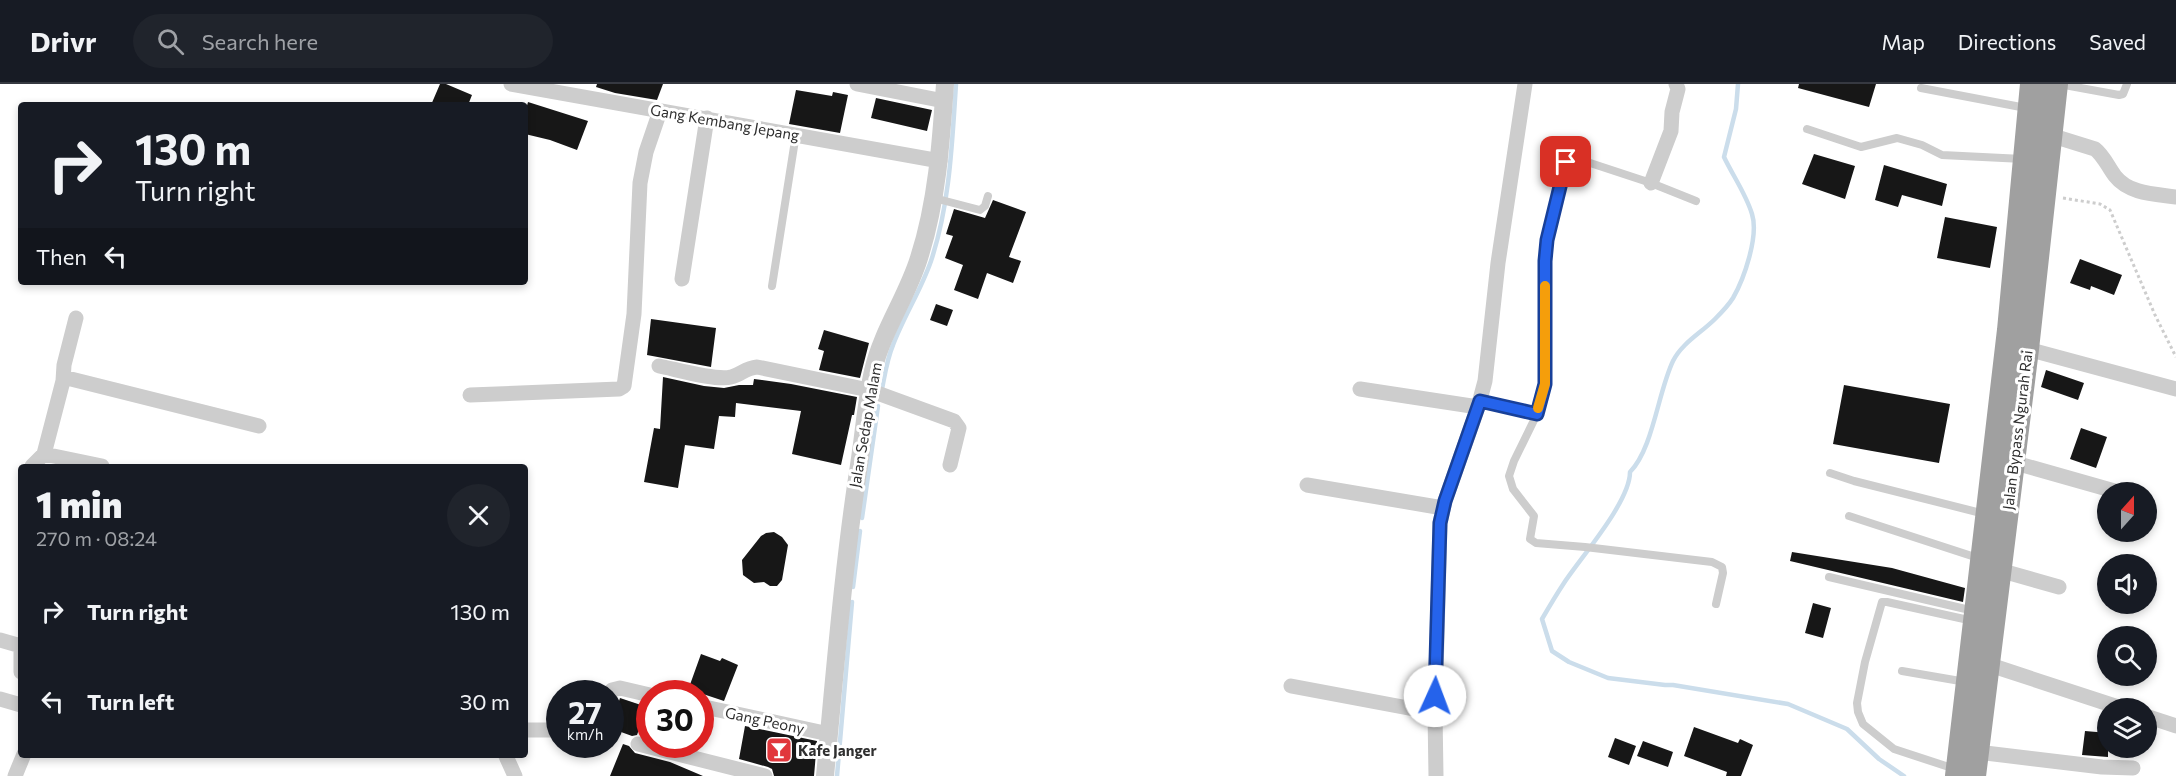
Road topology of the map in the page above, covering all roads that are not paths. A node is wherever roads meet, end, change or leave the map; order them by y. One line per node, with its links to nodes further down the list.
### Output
1 (511, 84): 11 (street, Gang Kembang Jepang)
2 (857, 84): 9 (street)
3 (1525, 84): 33 (street)
4 (1676, 84): 18 (street)
5 (2032, 84): 10 (highway, Jalan Bypass Ngurah Rai)
6 (2057, 84): 7 (lane); 15 (highway, Jalan Bypass Ngurah Rai)
7 (2127, 84)
8 (1921, 88): 10 (lane)
9 (944, 93): 17 (street, Jalan Sedap Malam)
10 (2029, 108): 16 (highway, Jalan Bypass Ngurah Rai)
11 (660, 111): 12 (street, Gang Kembang Jepang); 32 (street)
12 (707, 118): 14 (street, Gang Kembang Jepang); 23 (street)
13 (1807, 129): 16 (lane)
14 (796, 134): 17 (street, Gang Kembang Jepang); 24 (lane)
15 (2050, 135): 20 (street); 26 (highway, Jalan Bypass Ngurah Rai)
16 (2024, 159): 45 (highway, Jalan Bypass Ngurah Rai)
17 (940, 161): 21 (street, Jalan Sedap Malam)
18 (1651, 183): 22 (lane); 34 (lane)
19 (988, 196): 21 (lane)
20 (2176, 197)
21 (942, 201): 31 (street, Jalan Sedap Malam)
22 (1696, 201)
23 (682, 279)
24 (772, 286)
25 (76, 318): 28 (street)
26 (2027, 349): 30 (street); 37 (highway, Jalan Bypass Ngurah Rai)
27 (659, 366): 31 (street)
28 (63, 381): 35 (street); 36 (street)
29 (1360, 388): 33 (street)
30 (2176, 389)
31 (879, 394): 40 (street); 67 (street, Jalan Sedap Malam)
32 (470, 395)
33 (1479, 404): 34 (lane); 44 (street)
34 (1537, 414): 50 (lane)
35 (259, 426)
36 (44, 454): 38 (street); 39 (street)
37 (2012, 462): 43 (street); 47 (highway, Jalan Bypass Ngurah Rai)
38 (34, 464)
39 (92, 464)
40 (950, 465)
41 (1830, 473): 45 (lane)
42 (1307, 485): 44 (street)
43 (2097, 486)
44 (1443, 507): 62 (street)
45 (1987, 514): 47 (highway, Jalan Bypass Ngurah Rai)
46 (1849, 516): 47 (lane)
47 (1991, 565): 49 (street); 51 (highway, Jalan Bypass Ngurah Rai); 54 (highway, Jalan Bypass Ngurah Rai)
48 (1829, 577): 51 (lane)
49 (2059, 587)
50 (1716, 604)
51 (1976, 616): 56 (highway, Jalan Bypass Ngurah Rai); 73 (lane)
52 (0, 640): 53 (street)
53 (18, 644)
54 (1987, 664): 59 (street); 68 (highway, Jalan Bypass Ngurah Rai)
55 (1902, 670): 56 (lane)
56 (1968, 683): 73 (highway, Jalan Bypass Ngurah Rai)
57 (1291, 686): 62 (street)
58 (0, 699): 60 (street)
59 (2097, 700)
60 (18, 704)
61 (714, 709): 67 (street, Gang Peony)
62 (1435, 713): 78 (street)
63 (2157, 720): 64 (street)
64 (2176, 726)
65 (528, 730): 66 (street)
66 (546, 730)
67 (829, 734): 77 (street, Jalan Sedap Malam)
68 (1977, 752): 72 (street); 73 (highway, Jalan Bypass Ngurah Rai)
69 (22, 758): 74 (street)
70 (507, 758): 75 (street)
71 (694, 758): 76 (street)
72 (2133, 768)
73 (1963, 774)
74 (15, 776)
75 (514, 776)
76 (765, 776)
77 (825, 776)
78 (1436, 776)

